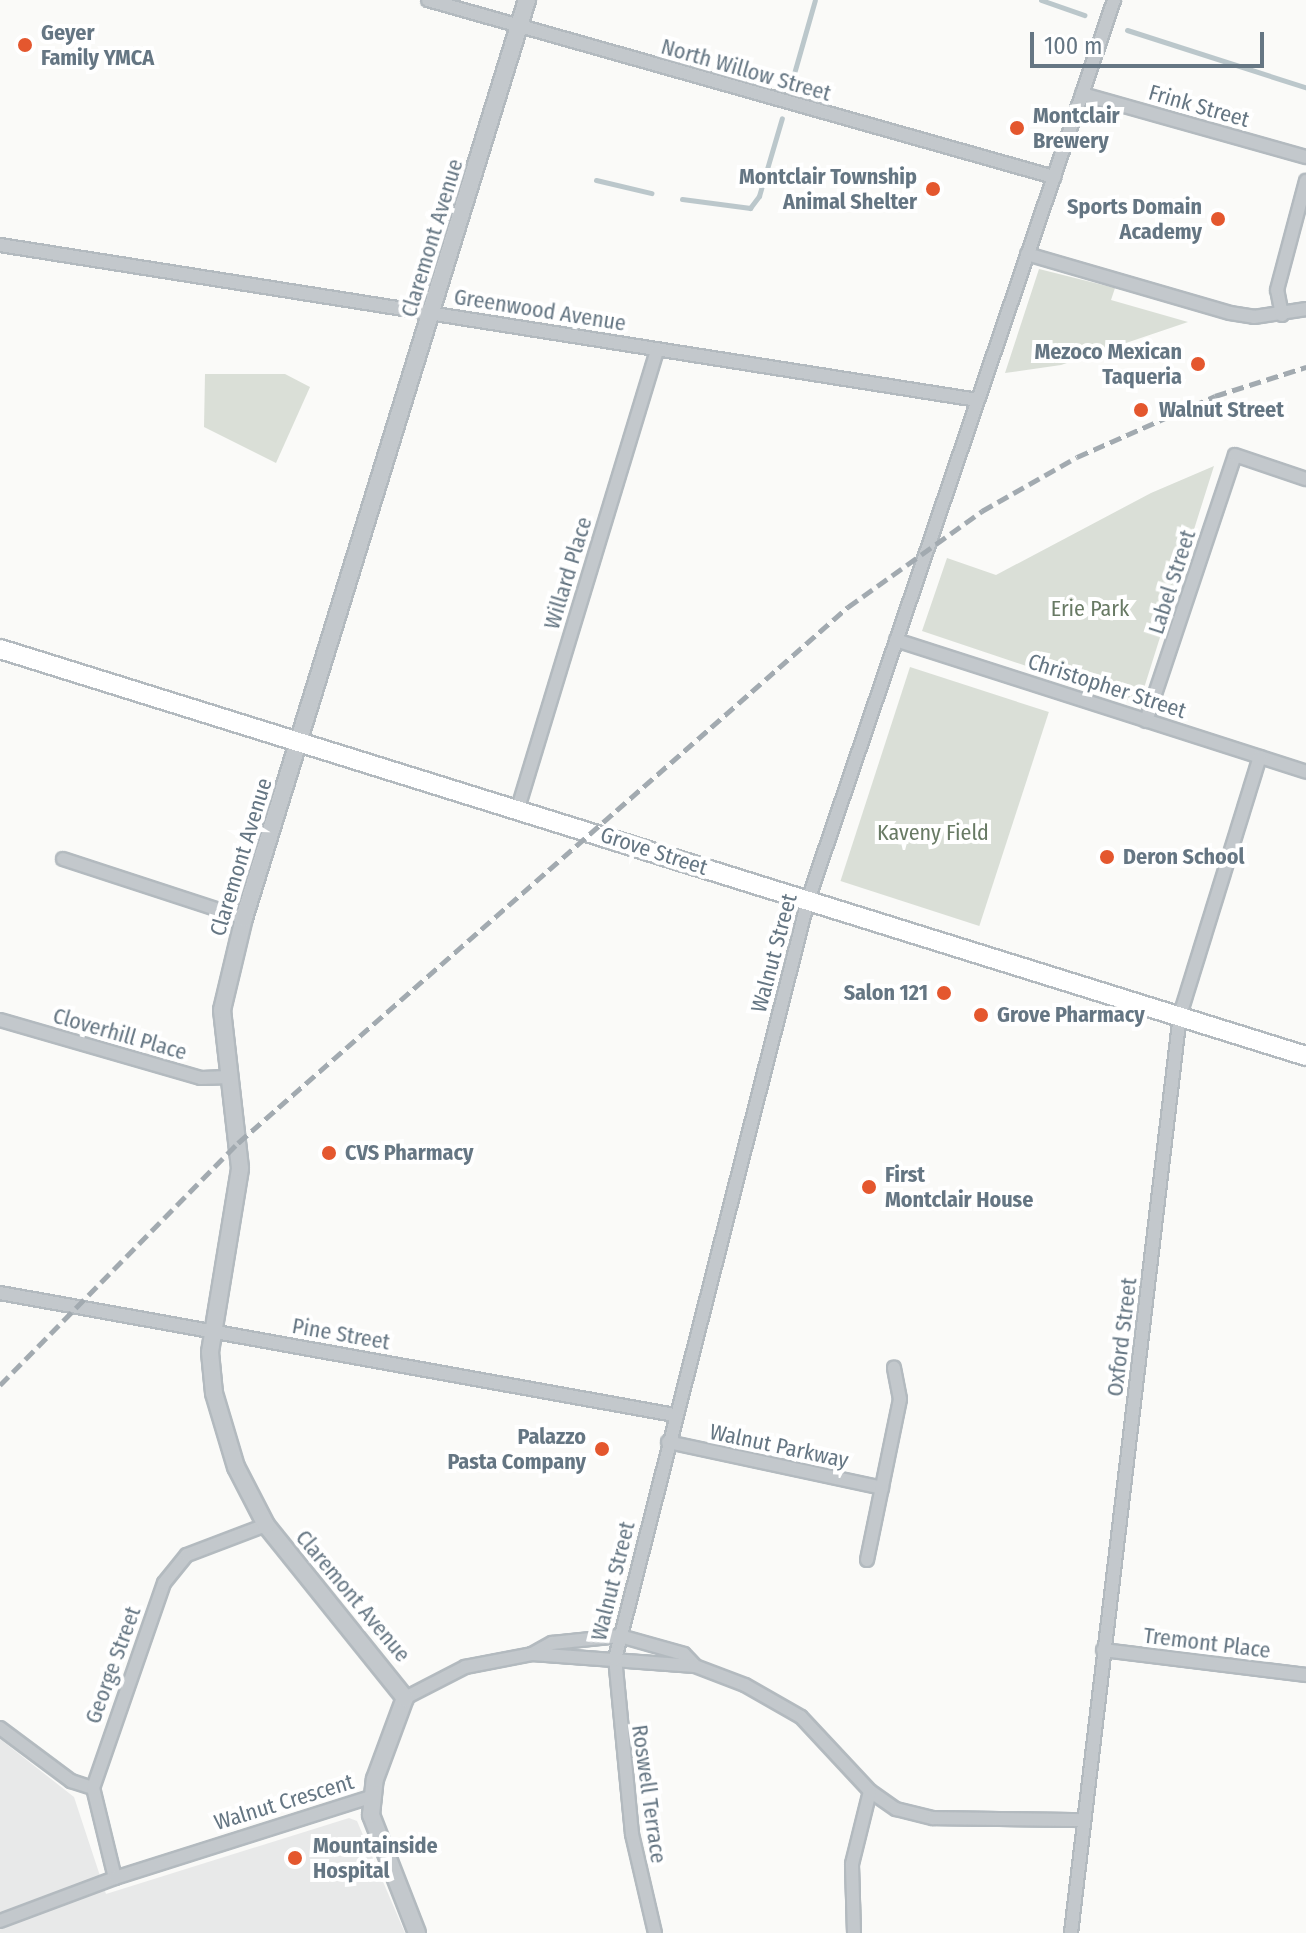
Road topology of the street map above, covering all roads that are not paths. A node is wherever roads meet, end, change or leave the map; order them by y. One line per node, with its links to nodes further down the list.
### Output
1 (428, 0): 4 (street, North Willow Street)
2 (527, 0): 4 (street, Claremont Avenue)
3 (1114, 0): 5 (street, Walnut Street)
4 (519, 26): 7 (street, North Willow Street); 12 (street, Claremont Avenue)
5 (1082, 94): 6 (street, Frink Street); 7 (street, Walnut Street)
6 (1306, 157)
7 (1054, 177): 10 (street, Walnut Street)
8 (1306, 181): 13 (street)
9 (0, 245): 12 (street, Greenwood Avenue)
10 (1027, 254): 13 (street); 15 (street, Walnut Street)
11 (1306, 309): 13 (street)
12 (433, 313): 14 (street, Greenwood Avenue); 20 (street, Claremont Avenue)
13 (1282, 315)
14 (657, 350): 15 (street, Greenwood Avenue); 23 (street, Willard Place)
15 (978, 400): 17 (street, Walnut Street)
16 (1306, 479): 19 (street, Label Street)
17 (896, 640): 19 (street, Christopher Street); 25 (street, Walnut Street)
18 (0, 649): 20 (main road, Grove Street)
19 (1146, 721): 21 (street, Christopher Street)
20 (299, 740): 23 (main road, Grove Street); 26 (street, Claremont Avenue)
21 (1260, 757): 22 (street, Christopher Street); 27 (street, Oxford Street)
22 (1306, 772)
23 (518, 808): 25 (main road, Grove Street)
24 (63, 859): 26 (street)
25 (808, 900): 27 (main road, Grove Street); 34 (street, Walnut Street)
26 (244, 918): 30 (street, Claremont Avenue)
27 (1180, 1015): 29 (main road, Grove Street); 40 (street, Oxford Street)
28 (0, 1020): 30 (street, Cloverhill Place)
29 (1306, 1056)
30 (230, 1077): 32 (street, Claremont Avenue)
31 (0, 1293): 32 (street, Pine Street)
32 (213, 1330): 34 (street, Pine Street); 37 (street, Claremont Avenue)
33 (894, 1368): 36 (street)
34 (675, 1415): 35 (street, Walnut Street)
35 (668, 1442): 36 (street, Walnut Parkway); 39 (street, Walnut Street)
36 (882, 1488): 38 (street)
37 (266, 1525): 45 (street, Claremont Avenue); 47 (street, George Street)
38 (867, 1560)
39 (620, 1636): 41 (street); 42 (street, Walnut Street); 43 (street)
40 (1103, 1650): 44 (street, Tremont Place); 50 (street, Oxford Street)
41 (532, 1654): 42 (street); 45 (street)
42 (615, 1659): 43 (street); 54 (street, Roswell Terrace)
43 (695, 1666): 48 (street)
44 (1306, 1675)
45 (405, 1698): 49 (street, Walnut Crescent)
46 (0, 1728): 47 (street)
47 (93, 1788): 51 (street)
48 (870, 1791): 50 (street); 55 (street)
49 (371, 1797): 51 (street, Walnut Crescent); 53 (street)
50 (1084, 1820): 56 (street, Oxford Street)
51 (115, 1878): 52 (street, Walnut Crescent)
52 (0, 1921)
53 (417, 1933)
54 (655, 1933)
55 (854, 1933)
56 (1071, 1933)

